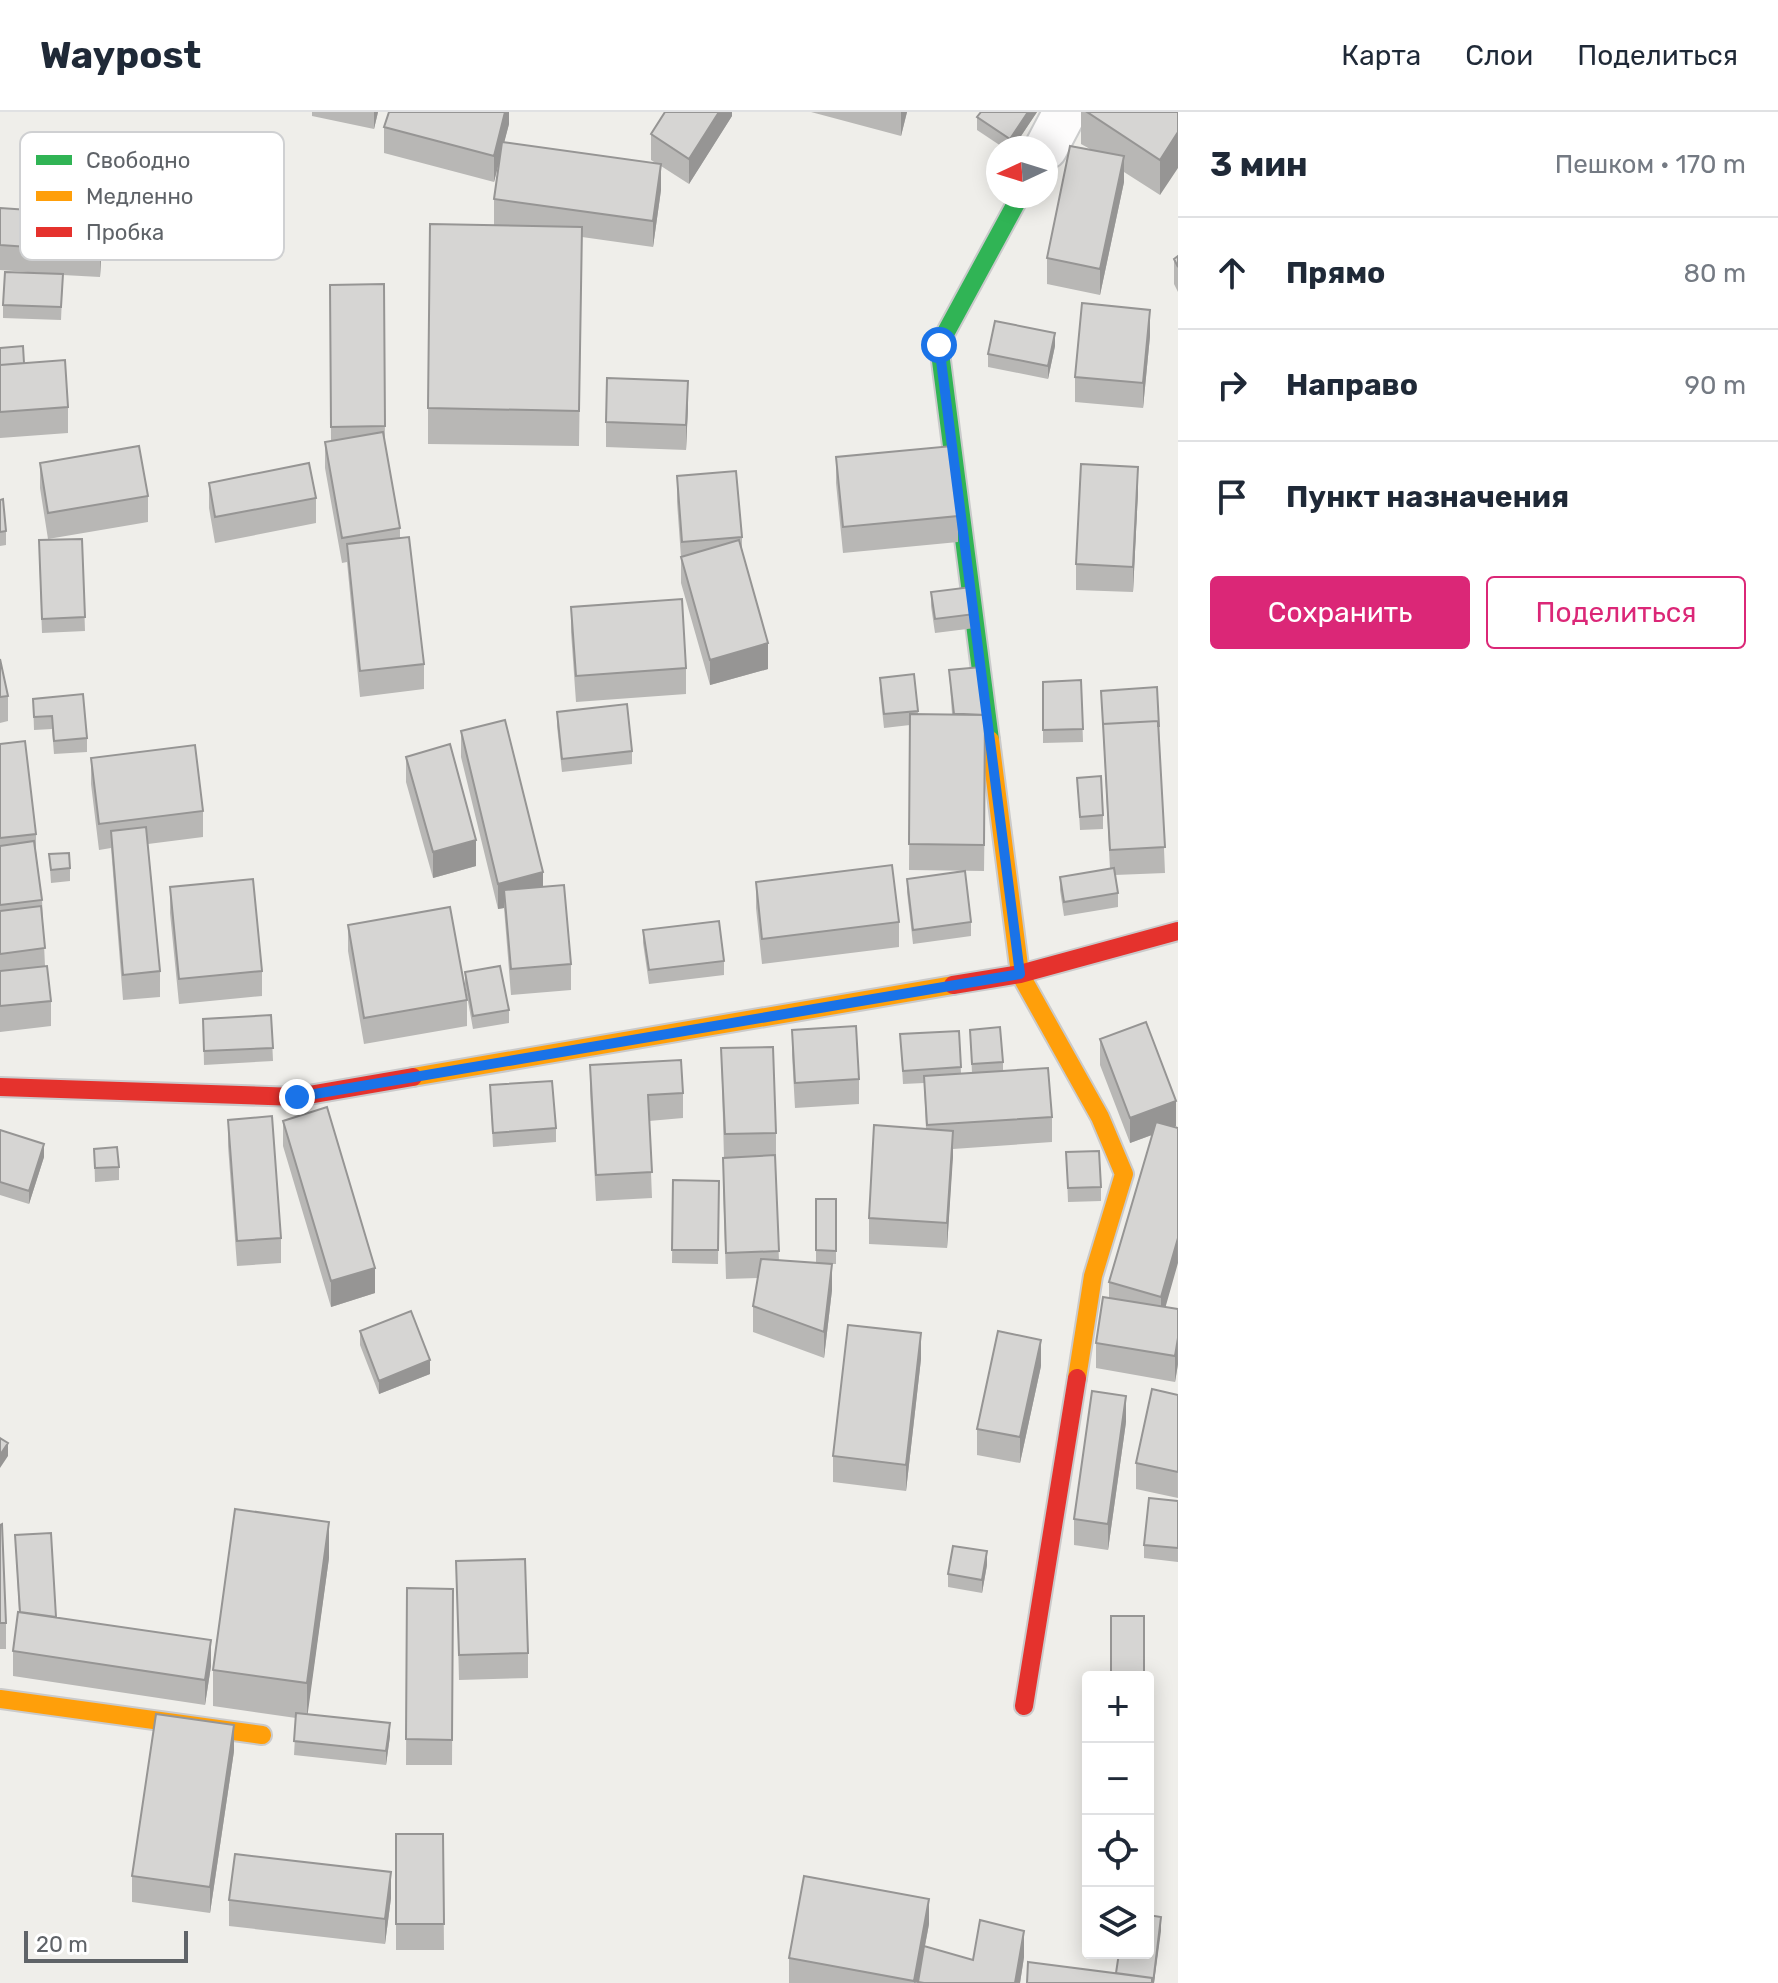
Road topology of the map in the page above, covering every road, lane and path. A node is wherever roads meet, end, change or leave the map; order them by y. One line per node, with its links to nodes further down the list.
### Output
1 (1065, 112): 2 (street)
2 (1052, 136)
3 (1013, 208): 5 (street)
4 (1178, 931): 5 (street)
5 (1020, 974): 6 (street); 8 (street)
6 (0, 1087)
7 (0, 1699): 9 (street)
8 (1024, 1706)
9 (262, 1735)

